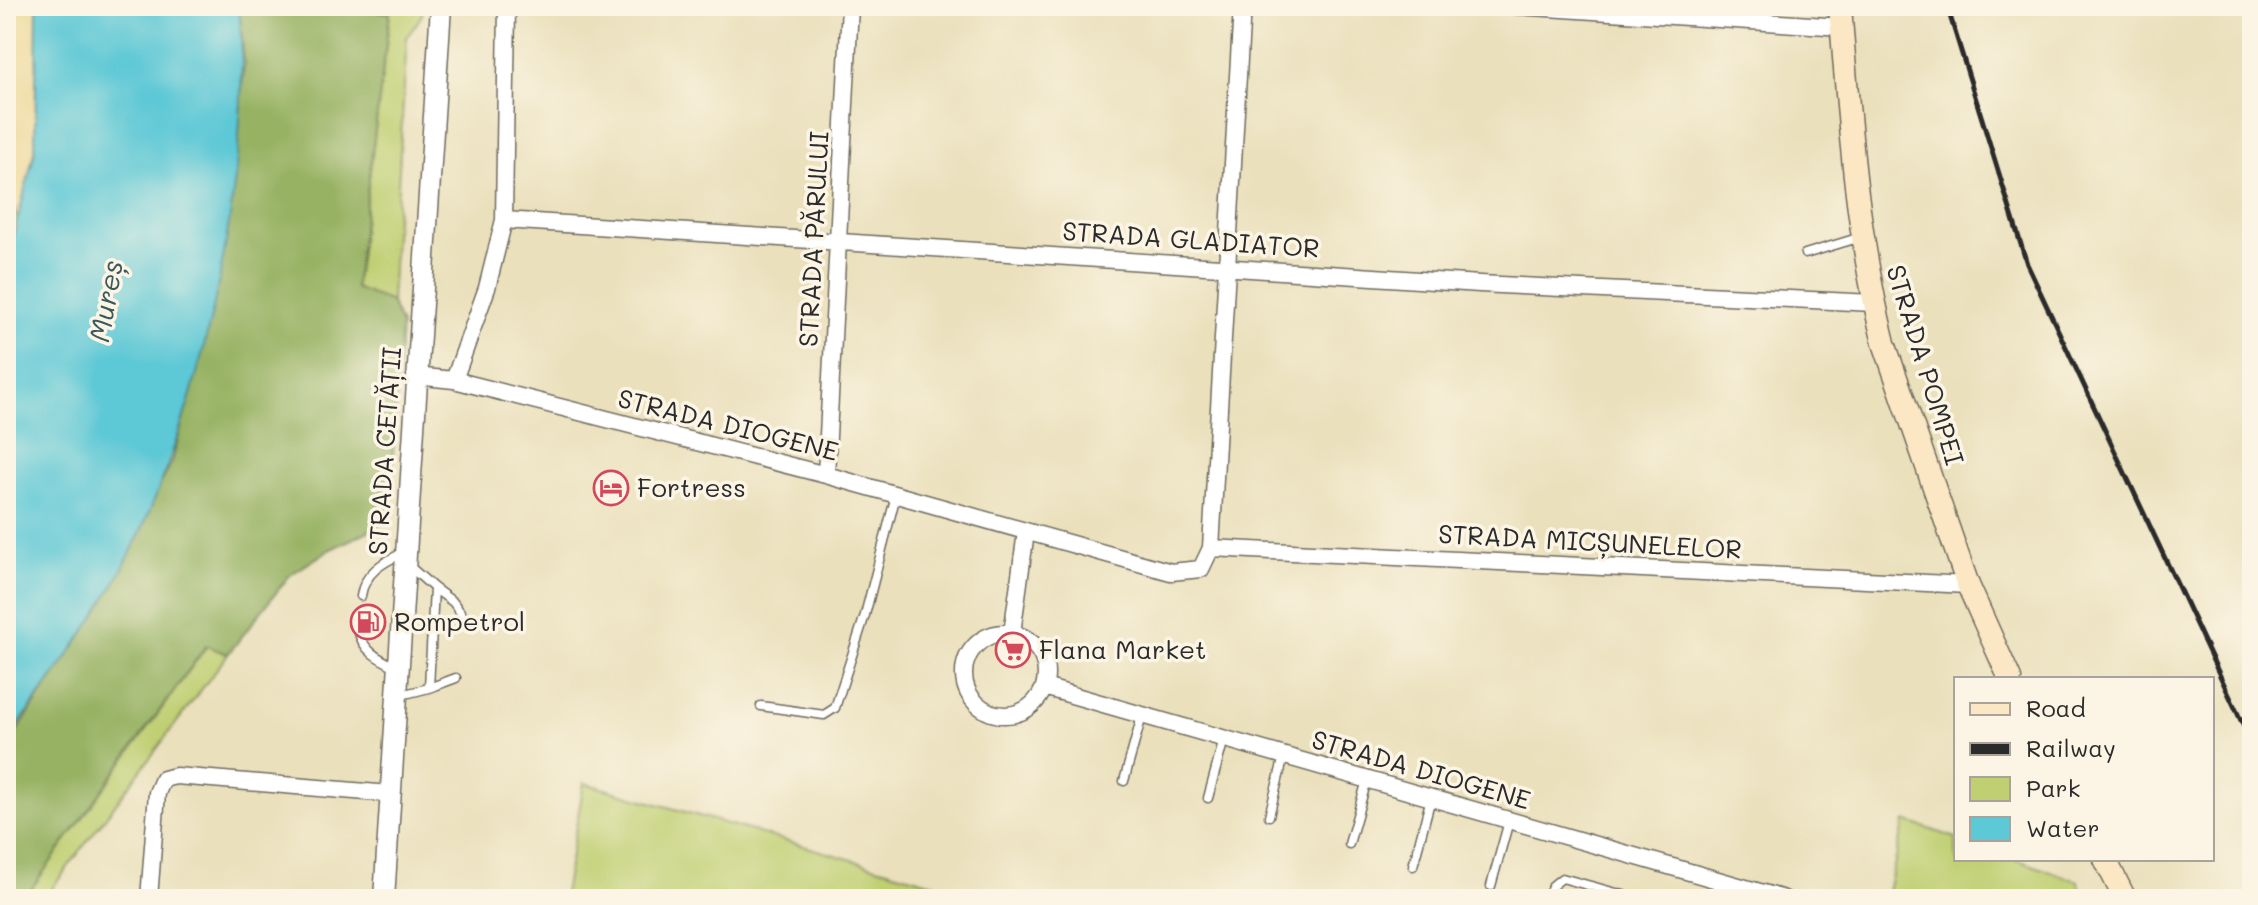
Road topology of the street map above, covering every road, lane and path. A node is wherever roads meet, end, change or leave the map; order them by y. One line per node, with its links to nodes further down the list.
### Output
1 (441, 6): 14 (street, STRADA CETĂȚII)
2 (507, 6): 8 (street)
3 (850, 6): 10 (street, STRADA PĂRULUI)
4 (1242, 6): 12 (street)
5 (1516, 6): 6 (street)
6 (1636, 10): 7 (street)
7 (1841, 17): 9 (main road, STRADA POMPEI)
8 (504, 220): 10 (street, STRADA GLADIATOR); 15 (street)
9 (1861, 237): 11 (lane); 13 (main road, STRADA POMPEI)
10 (838, 241): 12 (street, STRADA GLADIATOR); 16 (street, STRADA PĂRULUI)
11 (1805, 254)
12 (1229, 266): 13 (street, STRADA GLADIATOR); 19 (street)
13 (1874, 303): 21 (main road, STRADA POMPEI)
14 (415, 376): 15 (street, STRADA DIOGENE); 20 (street, STRADA CETĂȚII)
15 (454, 380): 16 (street, STRADA DIOGENE)
16 (826, 475): 17 (street, STRADA DIOGENE)
17 (896, 495): 18 (street, STRADA DIOGENE); 33 (lane)
18 (1026, 532): 19 (street, STRADA DIOGENE); 26 (street)
19 (1211, 548): 21 (street, STRADA MICȘUNELELOR)
20 (404, 557): 22 (lane); 23 (lane); 27 (street, STRADA CETĂȚII)
21 (1968, 585): 28 (main road, STRADA POMPEI)
22 (434, 588): 24 (lane); 31 (lane)
23 (361, 596)
24 (463, 616)
25 (358, 629): 27 (lane)
26 (1012, 633): 30 (street); 30 (street)
27 (398, 668): 32 (street, STRADA CETĂȚII)
28 (2009, 677)
29 (456, 678): 31 (lane)
30 (1044, 687): 34 (street, STRADA DIOGENE)
31 (429, 688): 32 (lane)
32 (396, 696): 39 (street, STRADA CETĂȚII)
33 (761, 706)
34 (1143, 715): 35 (street, STRADA DIOGENE); 38 (lane)
35 (1224, 738): 36 (street, STRADA DIOGENE); 40 (lane)
36 (1285, 756): 37 (street, STRADA DIOGENE); 42 (lane)
37 (1367, 779): 41 (street, STRADA DIOGENE); 44 (lane)
38 (1124, 781)
39 (390, 794): 49 (street); 50 (street, STRADA CETĂȚII)
40 (1208, 798)
41 (1431, 798): 43 (street, STRADA DIOGENE); 46 (lane)
42 (1269, 816)
43 (1510, 820): 47 (street, STRADA DIOGENE); 48 (lane)
44 (1349, 844)
45 (2106, 861): 55 (main road)
46 (1413, 866)
47 (1719, 881): 53 (lane); 54 (street, STRADA DIOGENE)
48 (1491, 886)
49 (149, 899)
50 (384, 899)
51 (1547, 899): 52 (lane)
52 (1638, 899)
53 (1715, 899)
54 (1784, 899)
55 (2125, 899)

